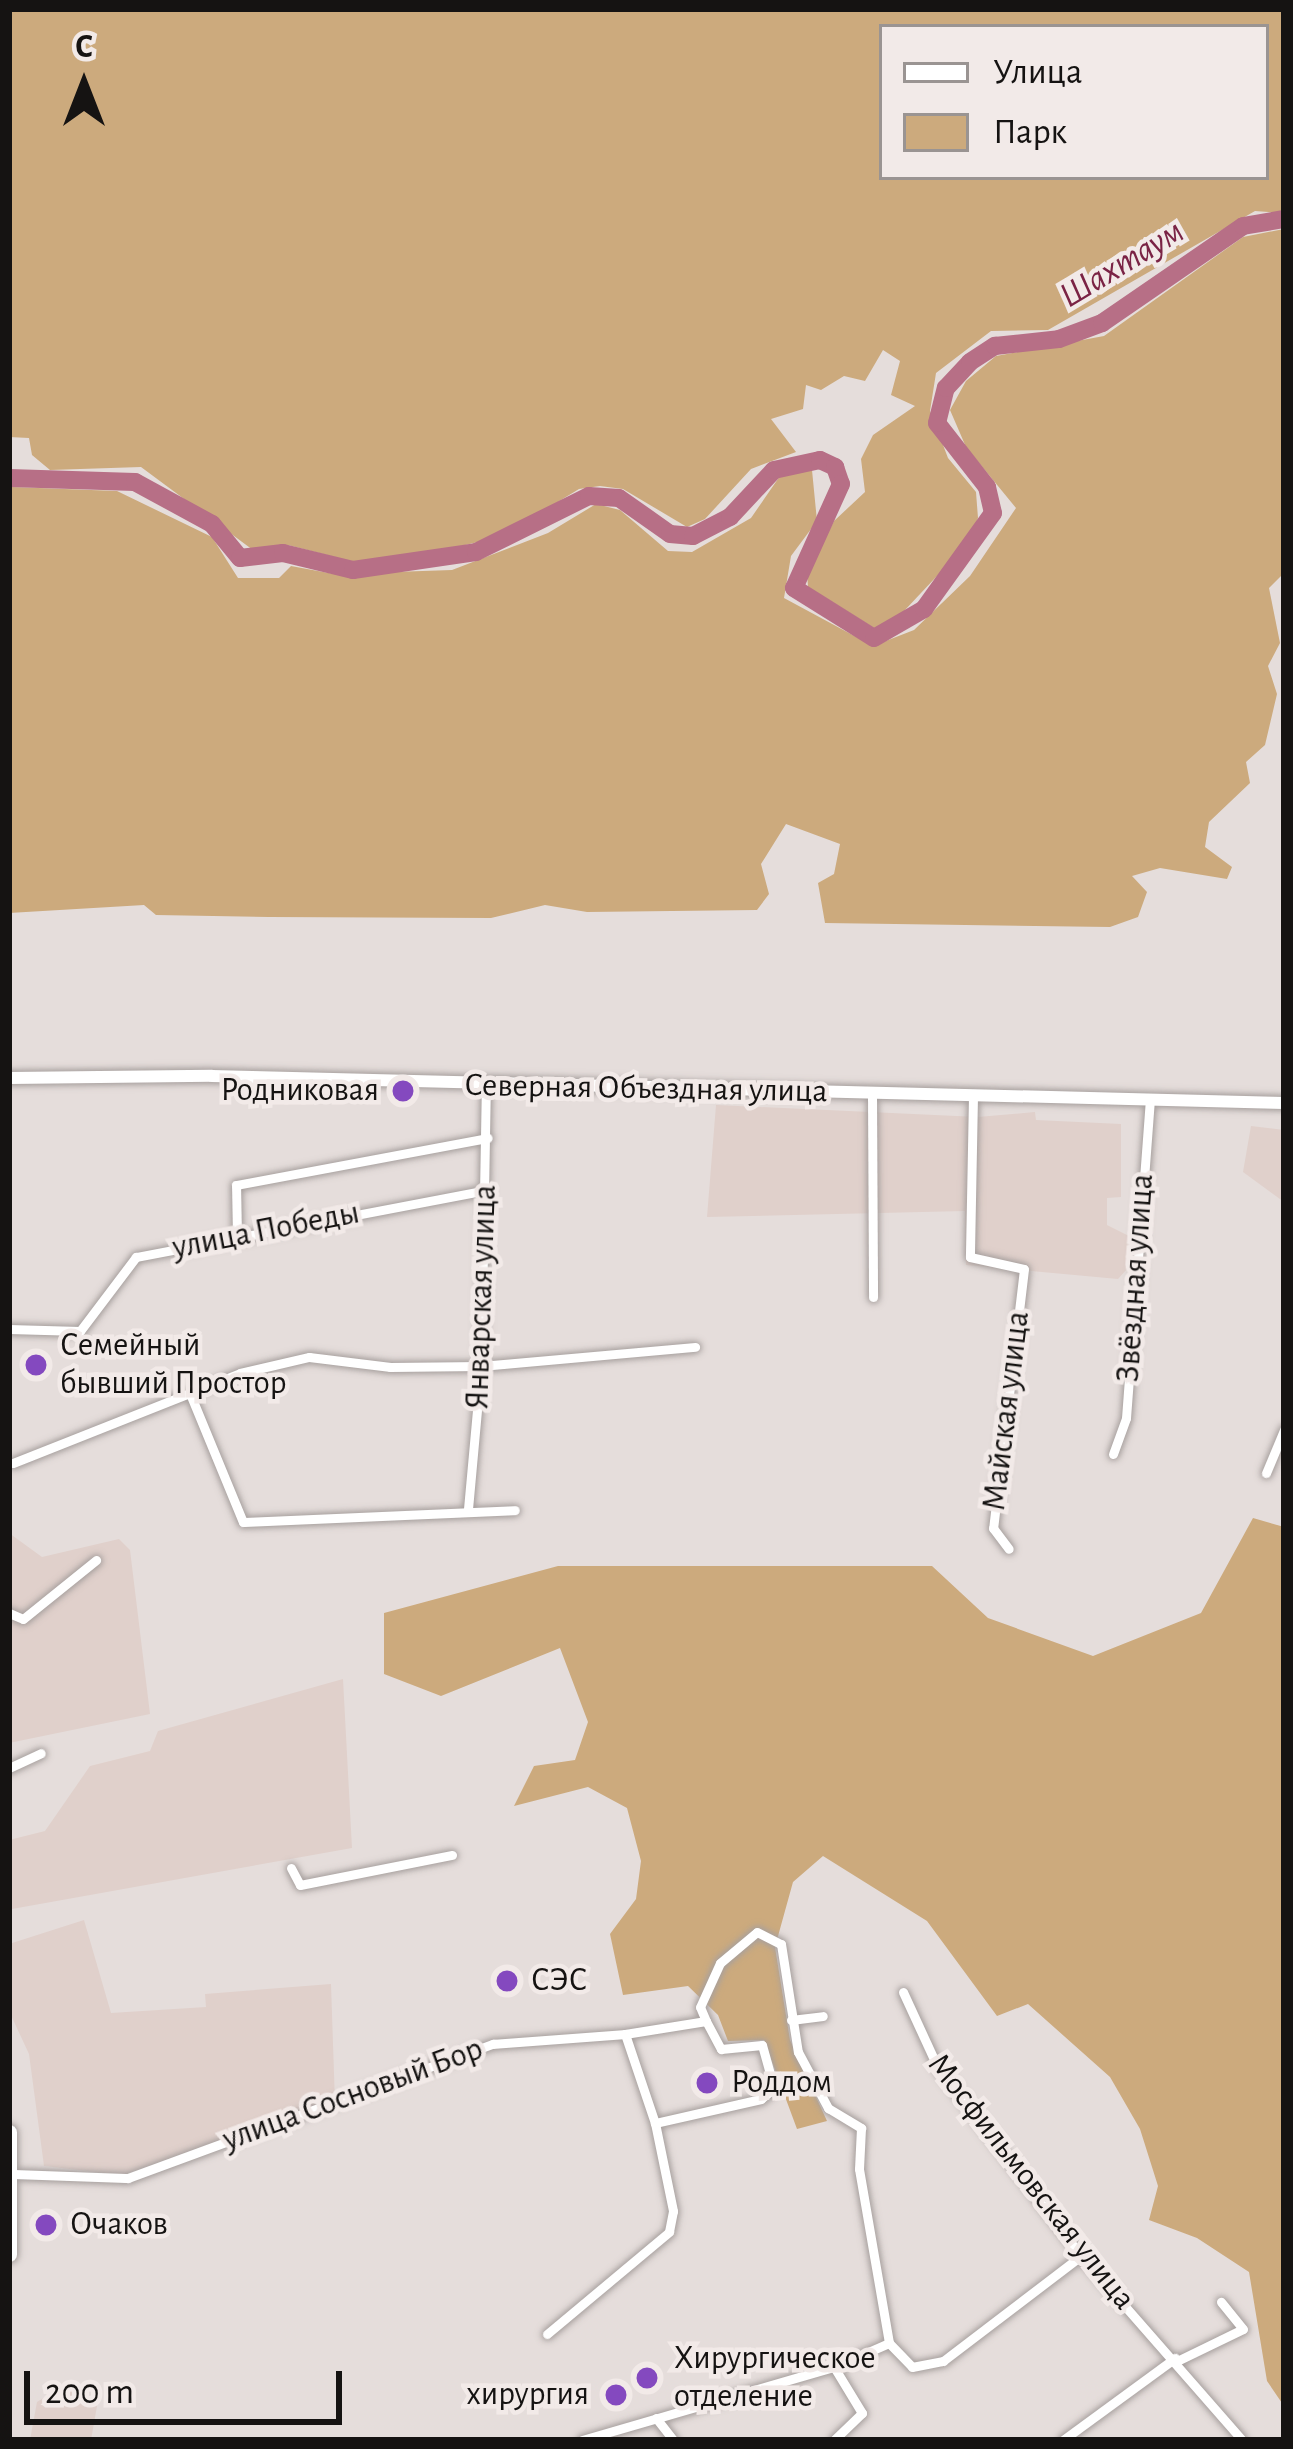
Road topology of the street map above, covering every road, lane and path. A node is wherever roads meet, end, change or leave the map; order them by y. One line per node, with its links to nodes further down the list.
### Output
1 (9, 1078): 2 (street, Северная Объездная улица)
2 (486, 1086): 3 (street, Северная Объездная улица); 7 (street, Январская улица)
3 (872, 1094): 4 (street, Северная Объездная улица); 10 (street)
4 (973, 1096): 5 (street, Северная Объездная улица); 21 (street, Майская улица)
5 (1150, 1100): 6 (street, Северная Объездная улица); 16 (street, Звёздная улица)
6 (1284, 1103)
7 (488, 1138): 8 (street, Январская улица); 9 (street)
8 (486, 1190): 9 (street, улица Победы); 13 (street, Январская улица)
9 (237, 1234): 11 (street, улица Победы)
10 (873, 1297)
11 (9, 1329)
12 (695, 1347): 13 (street)
13 (481, 1366): 14 (street); 19 (street, Январская улица)
14 (191, 1396): 17 (street); 19 (street)
15 (1284, 1430): 18 (street)
16 (1113, 1454)
17 (13, 1463)
18 (1266, 1473)
19 (468, 1509): 20 (street)
20 (515, 1510)
21 (1009, 1549)
22 (96, 1560): 23 (street)
23 (9, 1613)
24 (41, 1754): 25 (street)
25 (9, 1768)
26 (452, 1856): 27 (street)
27 (291, 1868)
28 (903, 1992): 37 (street, Мосфильмовская улица)
29 (823, 2016): 30 (street)
30 (791, 2020): 31 (street); 40 (street)
31 (706, 2021): 32 (street, улица Сосновый Бор); 33 (street)
32 (625, 2034): 33 (street); 35 (street, улица Сосновый Бор)
33 (656, 2123): 39 (street)
34 (9, 2132): 35 (highway)
35 (10, 2174): 36 (highway)
36 (9, 2254)
37 (1082, 2256): 40 (street); 41 (street, Мосфильмовская улица)
38 (1221, 2302): 41 (street)
39 (547, 2334)
40 (889, 2343): 42 (street)
41 (1176, 2360): 47 (street); 48 (street, Мосфильмовская улица)
42 (834, 2367): 43 (street); 46 (street)
43 (656, 2418): 44 (street); 45 (street)
44 (583, 2440)
45 (673, 2440)
46 (834, 2440)
47 (1063, 2440)
48 (1242, 2440)

